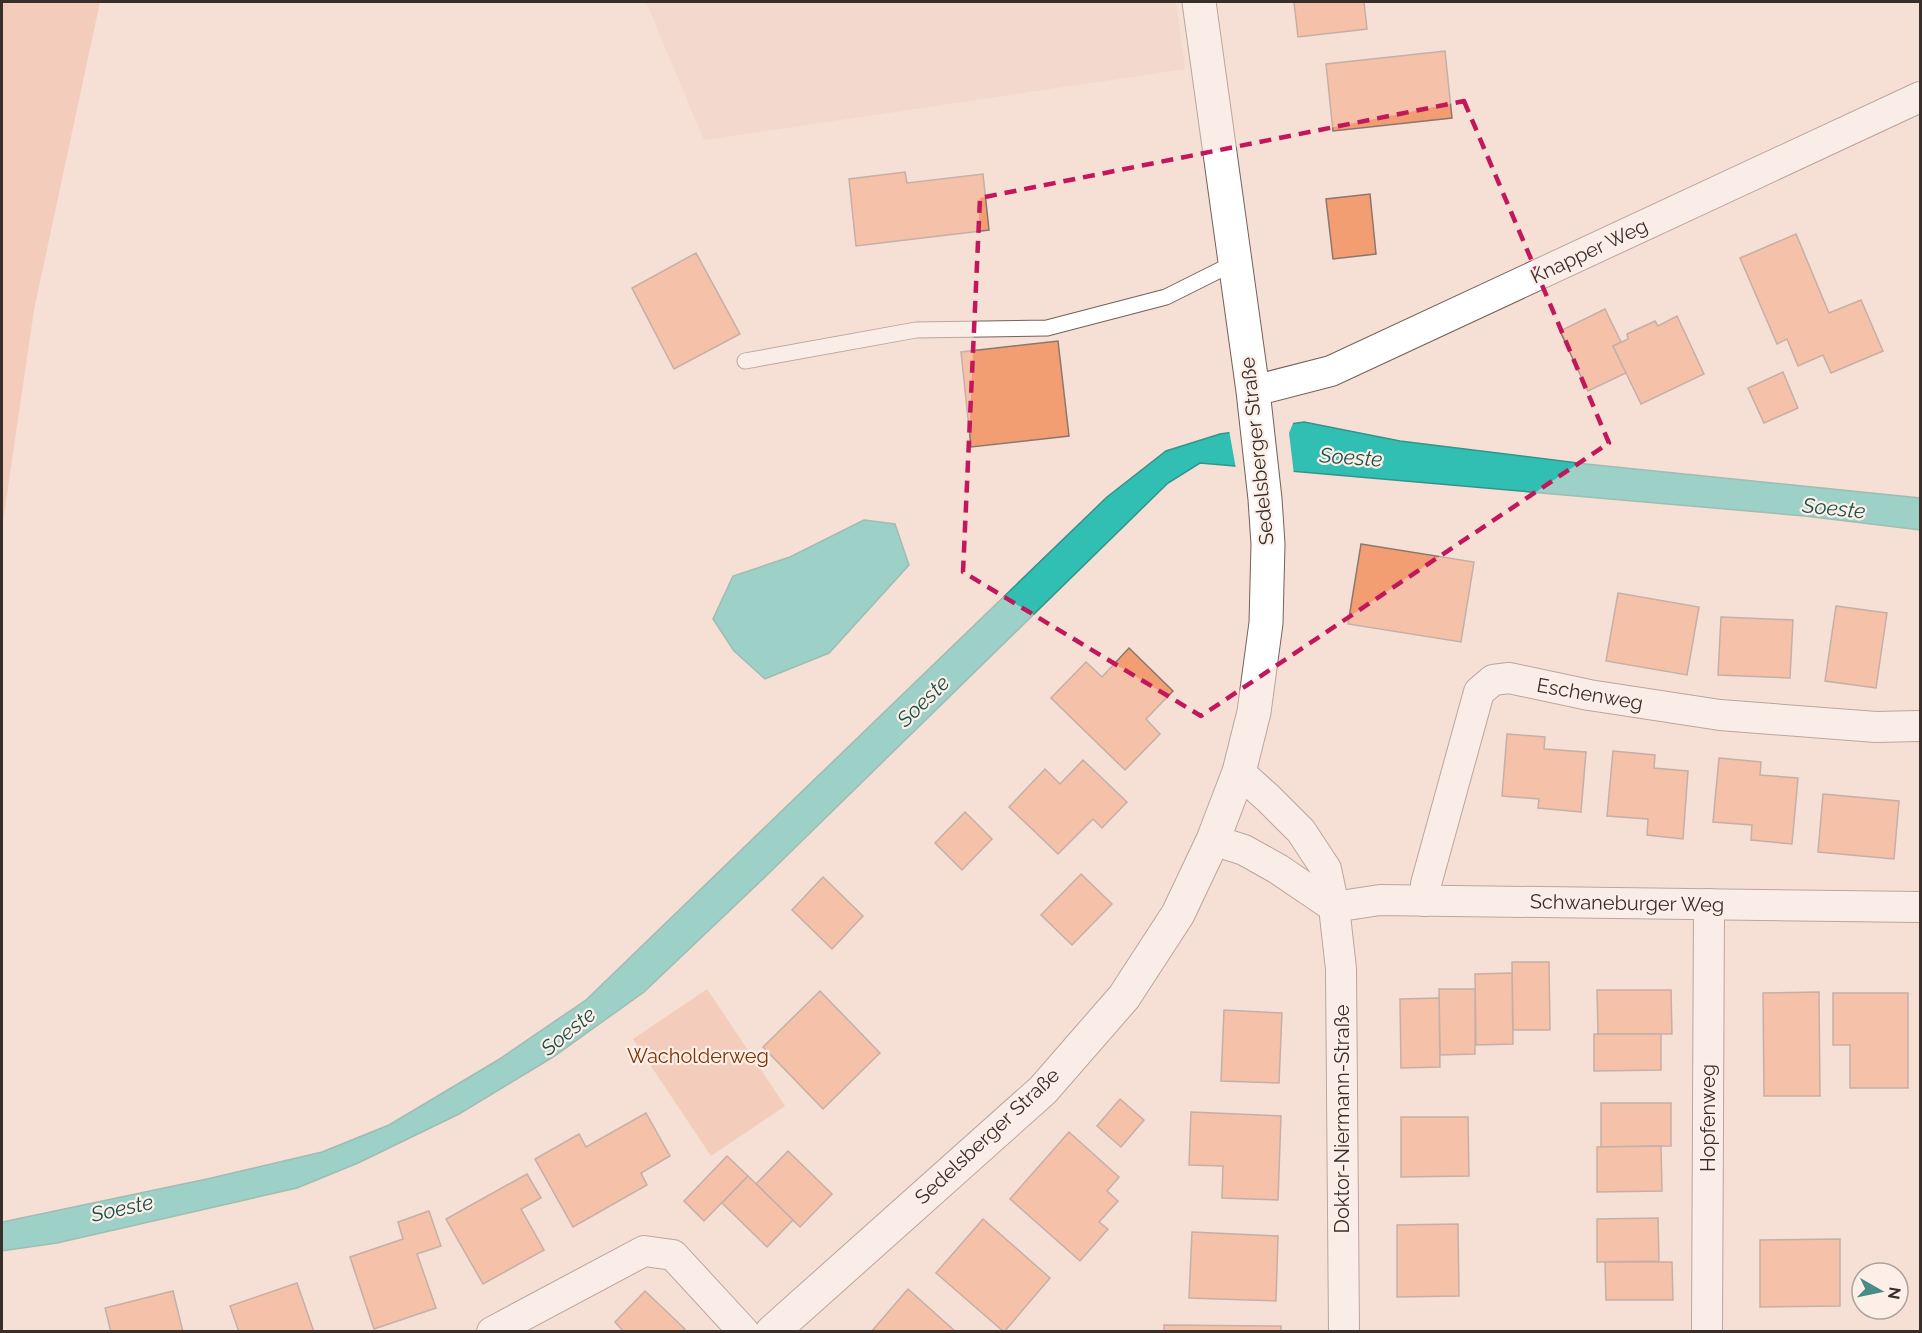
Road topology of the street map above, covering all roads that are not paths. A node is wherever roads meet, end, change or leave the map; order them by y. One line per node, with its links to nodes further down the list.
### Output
1 (1199, 2): 3 (street, Sedelsberger Straße)
2 (1920, 97): 5 (street, Knapper Weg)
3 (1234, 263): 4 (lane); 5 (street, Sedelsberger Straße)
4 (745, 361)
5 (1254, 401): 7 (street, Sedelsberger Straße)
6 (1920, 726): 9 (street, Eschenweg)
7 (1239, 772): 8 (street, Sedelsberger Straße); 11 (street, Doktor-Niermann-Straße)
8 (1213, 840): 11 (street); 15 (street, Sedelsberger Straße)
9 (1425, 901): 10 (street, Schwaneburger Weg); 11 (street, Schwaneburger Weg)
10 (1710, 904): 12 (street, Schwaneburger Weg); 17 (street, Hopfenweg)
11 (1335, 907): 16 (street, Doktor-Niermann-Straße)
12 (1920, 907)
13 (492, 1332): 14 (street)
14 (744, 1332)
15 (772, 1332)
16 (1344, 1332)
17 (1707, 1332)

